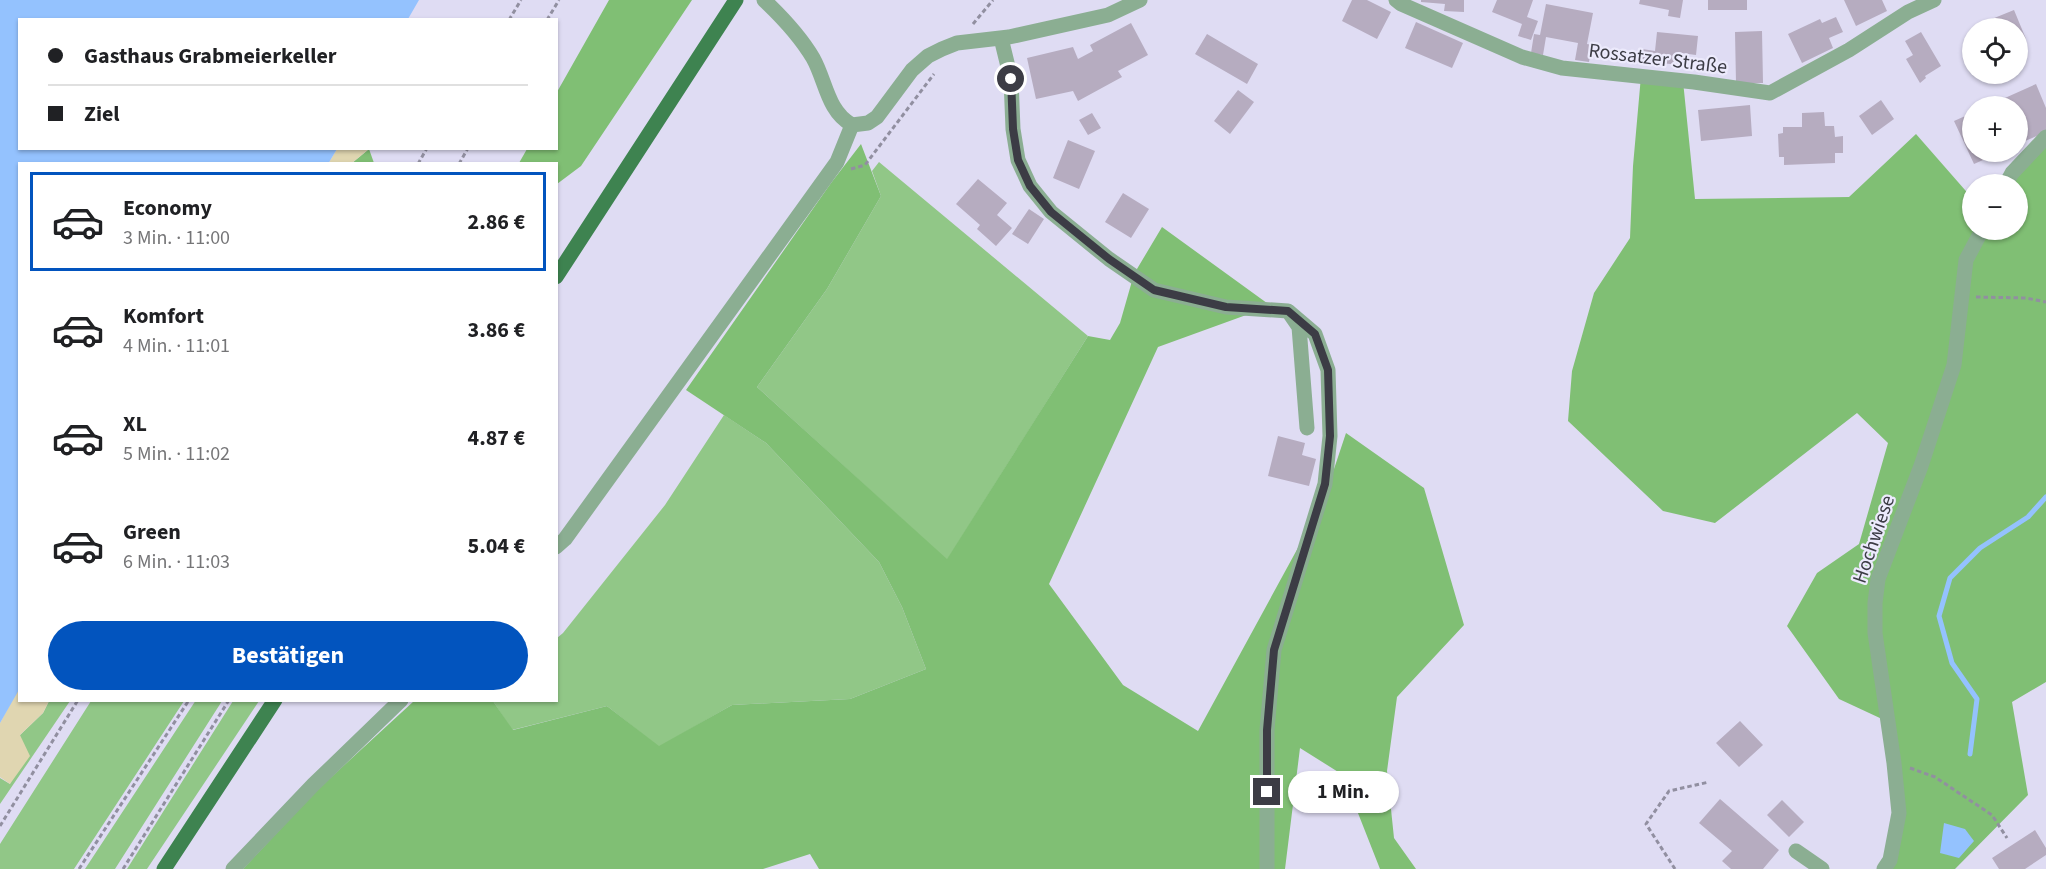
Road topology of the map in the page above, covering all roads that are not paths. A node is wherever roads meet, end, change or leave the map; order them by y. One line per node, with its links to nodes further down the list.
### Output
1 (736, 0): 12 (main road)
2 (764, 0): 8 (street)
3 (1140, 0): 7 (street)
4 (1396, 0): 6 (street, Rossatzer Straße)
5 (1934, 0): 6 (street, Rossatzer Straße)
6 (1906, 6)
7 (1001, 38): 8 (street); 13 (street)
8 (852, 125): 15 (street)
9 (2046, 137): 10 (street)
10 (2011, 174)
11 (1977, 240): 23 (street, Hochwiese)
12 (558, 274)
13 (1288, 311): 14 (street); 21 (street)
14 (1306, 428)
15 (558, 545)
16 (274, 702): 19 (main road)
17 (399, 702): 20 (street)
18 (1796, 851): 22 (street)
19 (164, 869)
20 (233, 869)
21 (1267, 869)
22 (1822, 869)
23 (1884, 869)

